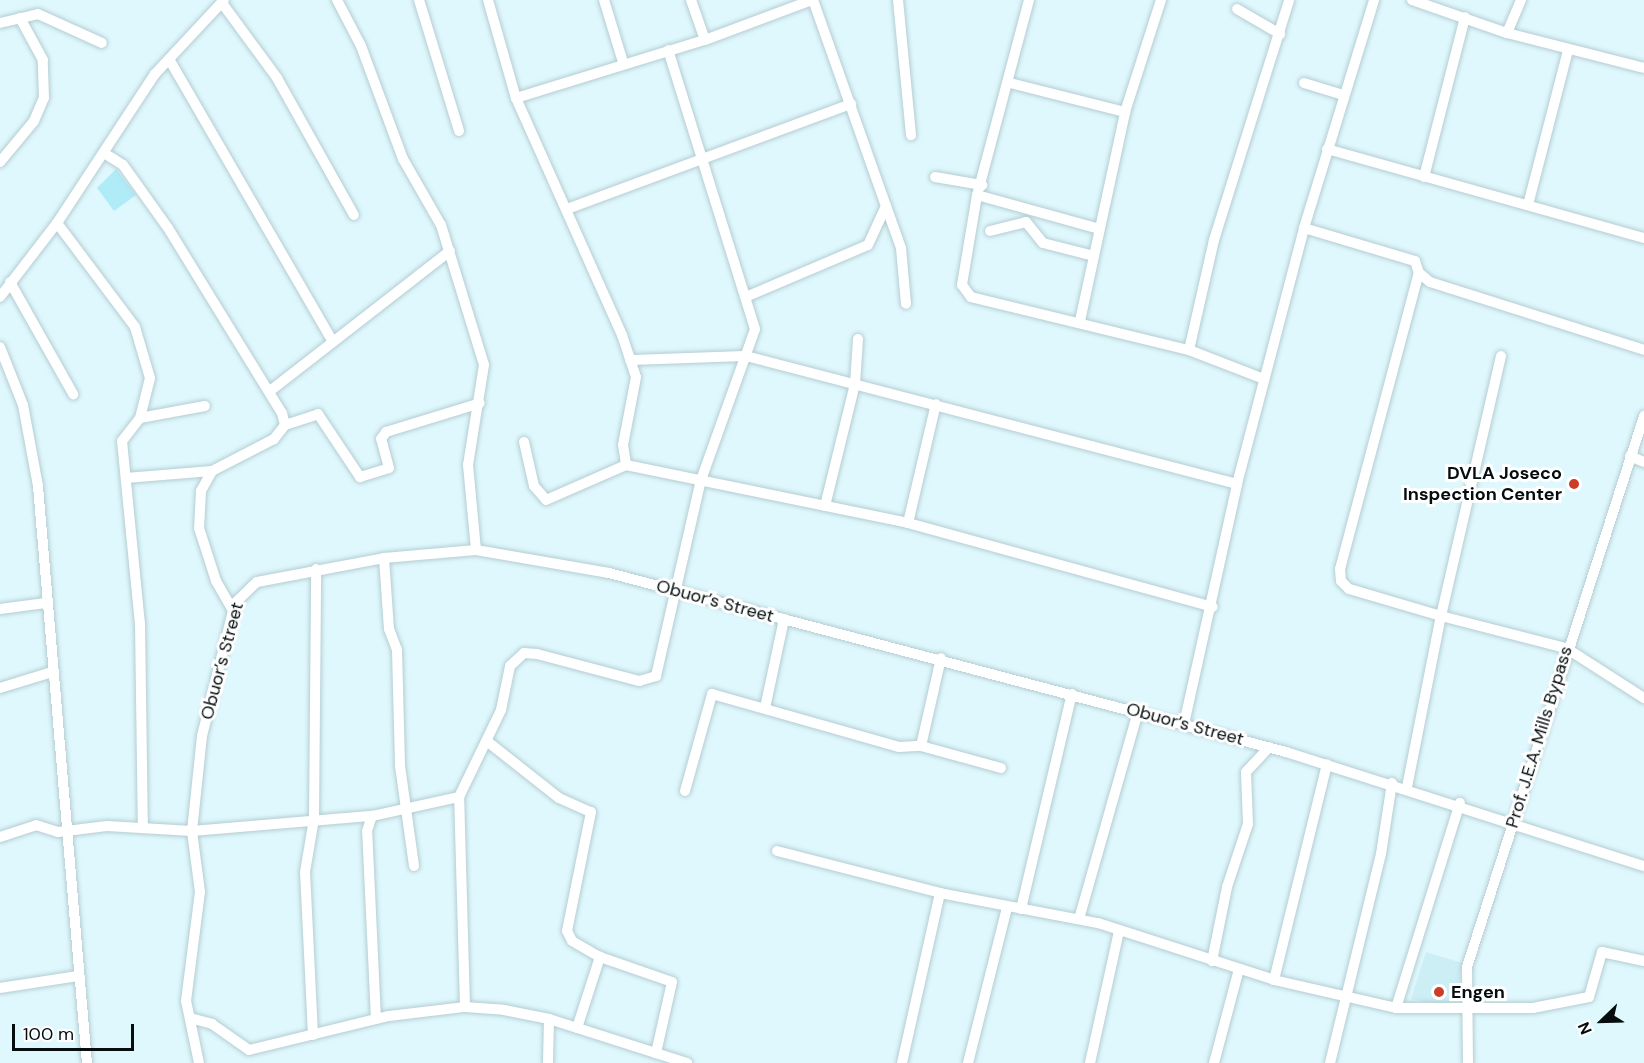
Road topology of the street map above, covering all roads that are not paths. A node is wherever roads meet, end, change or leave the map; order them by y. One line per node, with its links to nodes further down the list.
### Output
1 (337, 0): 52 (street)
2 (419, 0): 34 (street)
3 (488, 0): 31 (street)
4 (604, 0): 26 (street)
5 (691, 0): 21 (street)
6 (812, 0): 21 (street); 32 (street)
7 (898, 0): 35 (street)
8 (1029, 0): 28 (street)
9 (1161, 0): 33 (street)
10 (1289, 0): 20 (street)
11 (1374, 0): 30 (street)
12 (1412, 0): 16 (street)
13 (1521, 0): 19 (street)
14 (223, 1): 25 (street); 46 (street)
15 (1237, 9): 20 (street)
16 (1465, 17): 19 (street); 41 (street)
17 (20, 18): 18 (street); 22 (street); 39 (street)
18 (0, 23)
19 (1508, 33): 24 (street)
20 (1280, 34): 65 (street)
21 (705, 40): 23 (street)
22 (102, 43)
23 (668, 50): 26 (street); 38 (street)
24 (1568, 50): 27 (street); 43 (street)
25 (169, 59): 37 (street); 63 (street)
26 (623, 62): 31 (street)
27 (1644, 68)
28 (1010, 83): 33 (street); 42 (street)
29 (1304, 83): 30 (street)
30 (1343, 95): 36 (street)
31 (516, 98): 45 (street)
32 (851, 104): 38 (street); 44 (street)
33 (1125, 112): 48 (street)
34 (459, 131)
35 (910, 135)
36 (1327, 149): 41 (street); 49 (street)
37 (104, 153): 47 (street); 72 (street)
38 (704, 160): 45 (street); 58 (street)
39 (0, 162)
40 (935, 177): 42 (street)
41 (1424, 177): 43 (street)
42 (979, 190): 48 (street); 61 (street)
43 (1528, 205): 51 (street)
44 (886, 206): 55 (street); 58 (street)
45 (567, 209): 69 (street)
46 (354, 214)
47 (57, 223): 57 (street); 78 (street)
48 (1096, 228): 53 (street)
49 (1304, 228): 56 (street); 70 (street)
50 (990, 231): 53 (street)
51 (1644, 238)
52 (450, 251): 63 (street); 74 (street)
53 (1090, 255): 61 (street)
54 (916, 269): 55 (street)
55 (903, 270): 60 (street)
56 (1419, 273): 66 (street); 98 (street)
57 (10, 282): 59 (street); 73 (street)
58 (748, 296): 67 (street)
59 (0, 297)
60 (906, 304)
61 (1080, 321): 65 (street)
62 (858, 339): 71 (street)
63 (332, 340): 72 (street)
64 (0, 347): 94 (street)
65 (1189, 350): 70 (street)
66 (1644, 350)
67 (746, 356): 69 (street); 71 (street); 86 (street)
68 (1501, 356): 98 (street)
69 (630, 360): 83 (street)
70 (1264, 379): 87 (street)
71 (855, 384): 75 (street); 88 (street)
72 (270, 391): 79 (street)
73 (73, 394)
74 (480, 403): 79 (street); 90 (street)
75 (936, 404): 87 (street); 89 (street)
76 (205, 406): 78 (street)
77 (1644, 416): 81 (street, Prof. J.E.A. Mills Bypass)
78 (140, 418): 85 (street)
79 (285, 425): 84 (street)
80 (524, 442): 83 (street)
81 (1630, 456): 82 (street); 100 (street, Prof. J.E.A. Mills Bypass)
82 (1644, 462)
83 (626, 465): 86 (street)
84 (212, 471): 85 (street); 97 (street)
85 (126, 478): 123 (street)
86 (701, 480): 88 (street); 93 (street)
87 (1237, 484): 95 (street)
88 (825, 506): 89 (street)
89 (908, 523): 95 (street)
90 (476, 550): 91 (street, Obuor’s Street); 93 (street, Obuor’s Street)
91 (384, 558): 92 (street, Obuor’s Street); 119 (street)
92 (316, 568): 97 (street, Obuor’s Street); 121 (street)
93 (678, 594): 99 (street, Obuor’s Street); 109 (street)
94 (46, 603): 96 (street); 102 (street)
95 (1213, 607): 108 (street)
96 (0, 609)
97 (233, 611): 125 (street, Obuor’s Street)
98 (1441, 616): 100 (street); 115 (street)
99 (784, 619): 101 (street, Obuor’s Street); 106 (street)
100 (1566, 648): 105 (street); 122 (street, Prof. J.E.A. Mills Bypass)
101 (941, 658): 104 (street, Obuor’s Street); 110 (street)
102 (52, 672): 103 (street); 124 (street)
103 (0, 688)
104 (1072, 694): 107 (street, Obuor’s Street); 132 (street)
105 (1644, 698)
106 (765, 708): 110 (street); 116 (street)
107 (1138, 712): 108 (street, Obuor’s Street); 133 (street)
108 (1184, 724): 111 (street, Obuor’s Street)
109 (488, 742): 117 (street); 135 (street)
110 (921, 746): 113 (street)
111 (1269, 747): 112 (street, Obuor’s Street); 136 (street)
112 (1327, 764): 114 (street, Obuor’s Street); 140 (street)
113 (1001, 768)
114 (1392, 783): 115 (street, Obuor’s Street); 142 (street)
115 (1407, 787): 118 (street, Obuor’s Street)
116 (685, 791)
117 (459, 797): 119 (street); 143 (street)
118 (1460, 803): 122 (street, Obuor’s Street); 144 (street)
119 (407, 812): 120 (street); 128 (street)
120 (372, 816): 121 (street); 148 (street)
121 (314, 819): 125 (street); 150 (street)
122 (1513, 821): 129 (street, Obuor’s Street); 145 (street, Prof. J.E.A. Mills Bypass)
123 (143, 828): 124 (street); 125 (street)
124 (66, 830): 126 (street); 139 (street)
125 (192, 831): 146 (street, Obuor’s Street)
126 (0, 837)
127 (777, 851): 130 (street)
128 (414, 866)
129 (1644, 866)
130 (940, 893): 131 (street); 156 (street)
131 (1007, 908): 132 (street); 157 (street)
132 (1021, 909): 133 (street)
133 (1079, 919): 134 (street)
134 (1119, 931): 136 (street); 158 (street)
135 (600, 957): 149 (street); 151 (street)
136 (1212, 961): 138 (street)
137 (1644, 961): 145 (street)
138 (1239, 969): 140 (street); 159 (street)
139 (78, 976): 141 (street); 152 (street)
140 (1274, 980): 142 (street)
141 (0, 988)
142 (1345, 996): 144 (street); 160 (street)
143 (465, 1007): 147 (street); 148 (street)
144 (1396, 1008): 145 (street)
145 (1465, 1011): 161 (street, Prof. J.E.A. Mills Bypass)
146 (190, 1018): 150 (street); 153 (street, Obuor’s Street)
147 (549, 1018): 149 (street); 154 (street)
148 (376, 1019): 150 (street)
149 (577, 1028): 151 (street)
150 (313, 1035)
151 (656, 1053): 155 (street)
152 (87, 1063)
153 (199, 1063)
154 (548, 1063)
155 (685, 1063)
156 (902, 1063)
157 (968, 1063)
158 (1090, 1063)
159 (1214, 1063)
160 (1330, 1063)
161 (1468, 1063)

